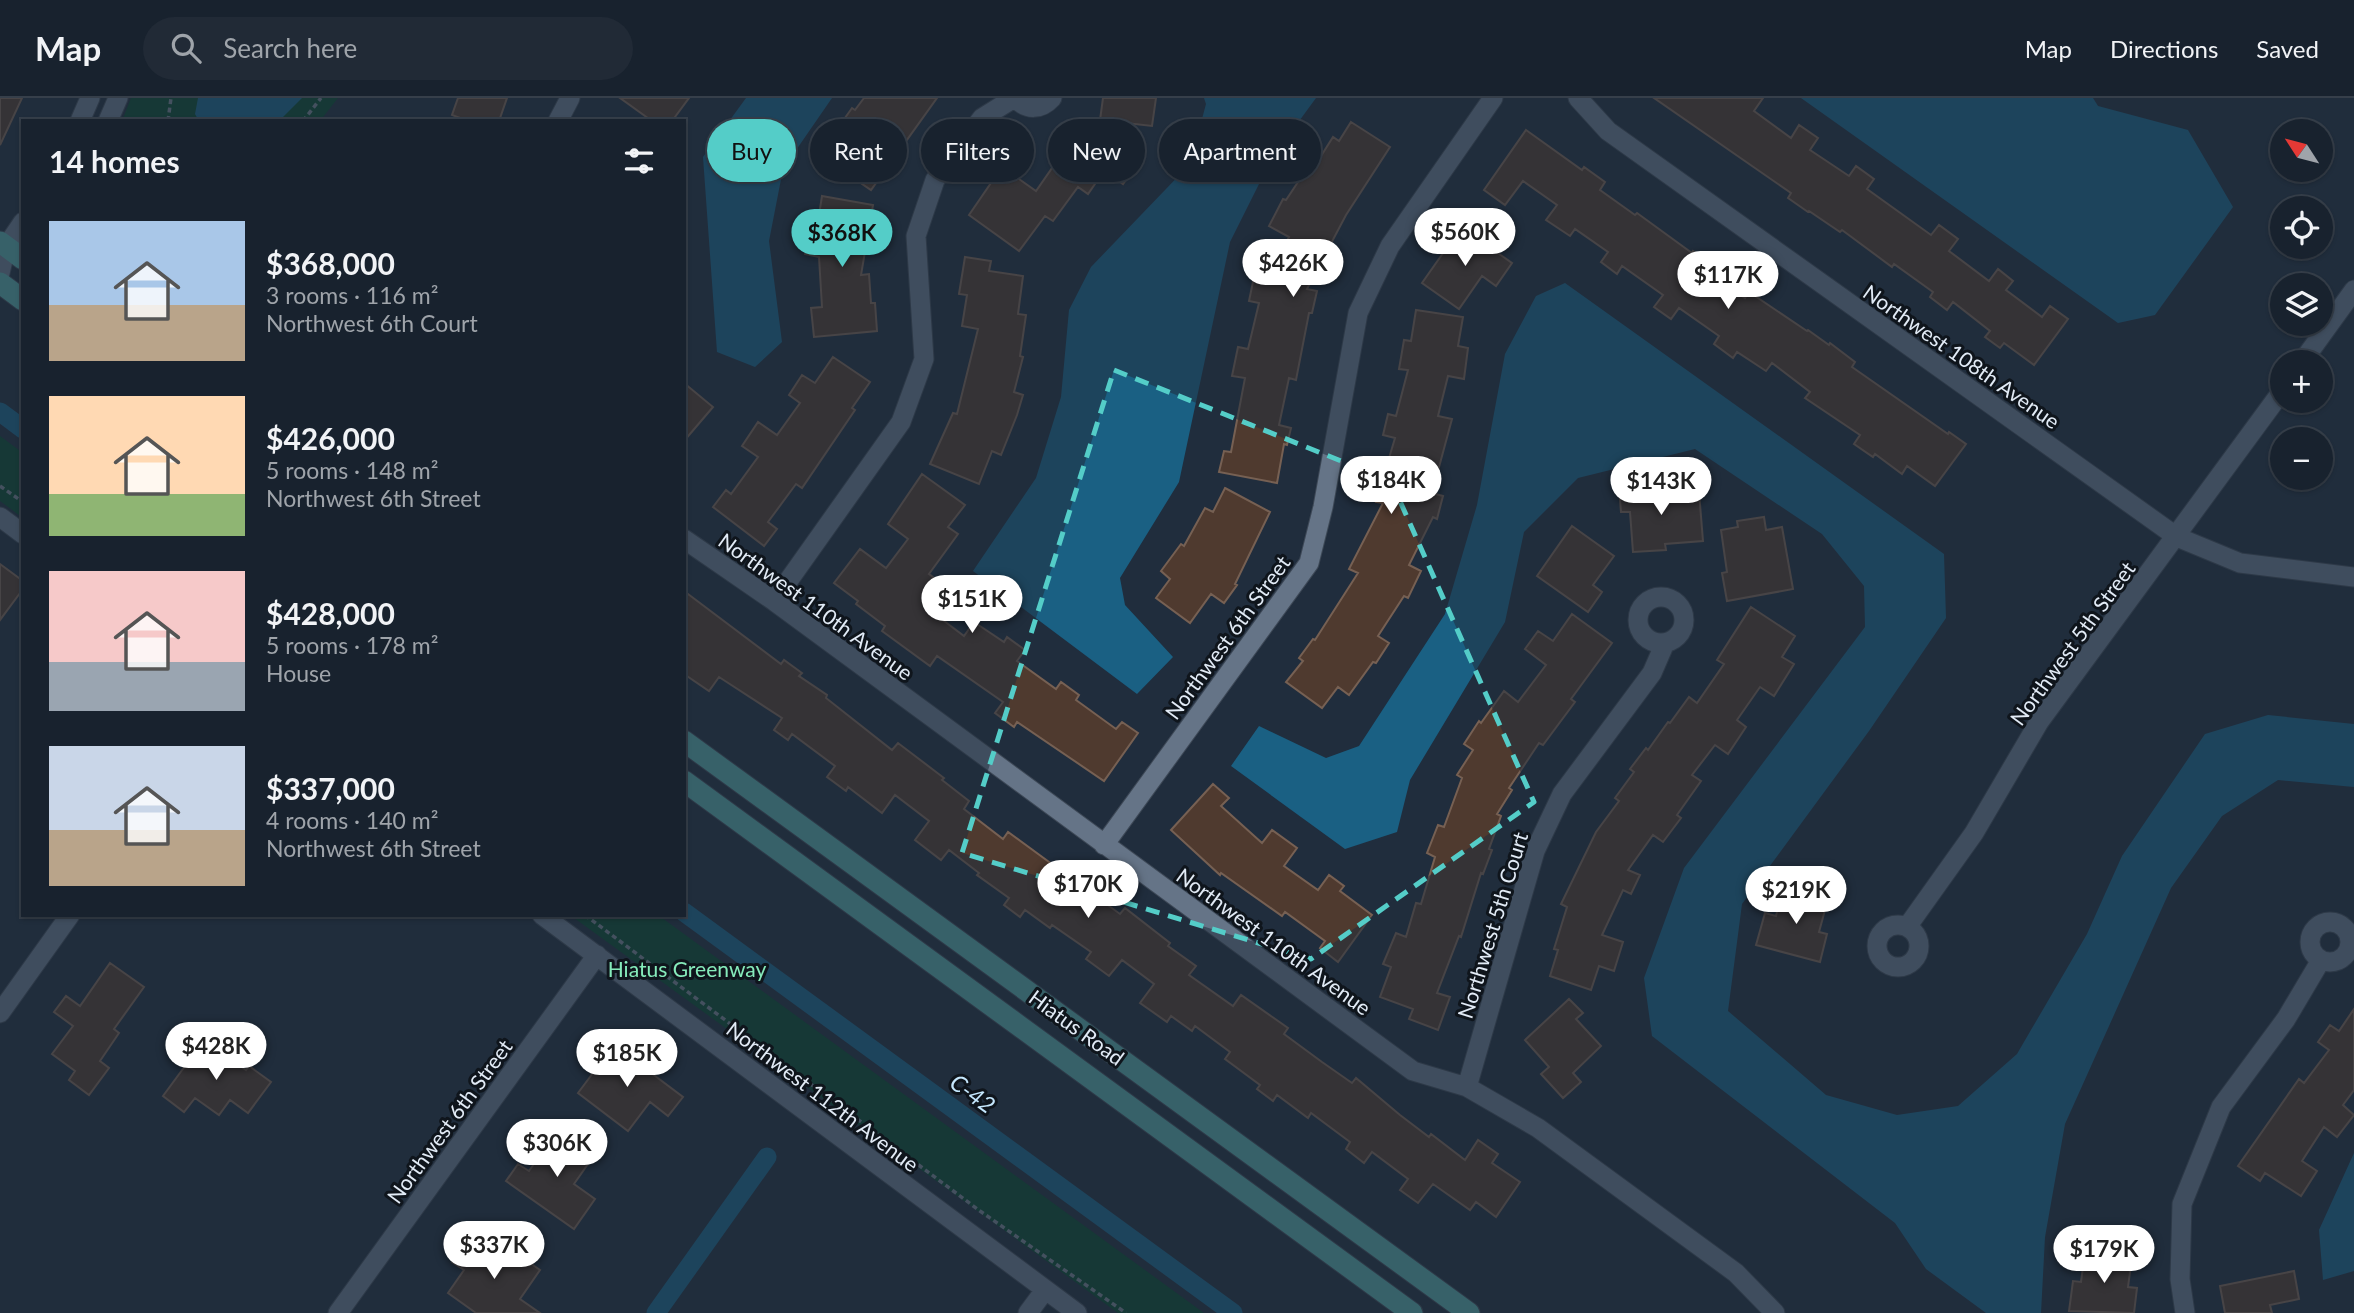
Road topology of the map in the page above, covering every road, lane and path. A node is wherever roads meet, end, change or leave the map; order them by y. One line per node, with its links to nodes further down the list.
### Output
1 (90, 98): 10 (street)
2 (118, 98): 11 (street)
3 (171, 98): 12 (path)
4 (321, 98): 13 (path)
5 (570, 98): 14 (street)
6 (1014, 98): 7 (street); 31 (street)
7 (1052, 98)
8 (1493, 98): 35 (street, Northwest 6th Street)
9 (1578, 98): 28 (street, Northwest 108th Avenue)
10 (81, 119)
11 (109, 119)
12 (168, 119)
13 (305, 119)
14 (559, 119)
15 (21, 226): 16 (street)
16 (10, 249): 18 (street)
17 (21, 266): 19 (street)
18 (0, 274)
19 (0, 282): 21 (main road)
20 (2354, 290): 22 (street)
21 (21, 298)
22 (2311, 350)
23 (2270, 407): 28 (street, Northwest 5th Street)
24 (0, 486): 25 (path)
25 (21, 501)
26 (0, 517): 27 (street)
27 (21, 533)
28 (2177, 537): 30 (street, Northwest 108th Avenue); 39 (street, Northwest 5th Street)
29 (686, 540): 31 (street, Northwest 110th Avenue)
30 (2354, 577)
31 (774, 601): 35 (street, Northwest 110th Avenue)
32 (1665, 643): 43 (street, Northwest 5th Court)
33 (686, 742): 44 (main road, Hiatus Road)
34 (686, 782): 45 (main road, Hiatus Road)
35 (1104, 845): 43 (street, Northwest 110th Avenue)
36 (69, 917): 42 (street)
37 (545, 917): 40 (street, Northwest 112th Avenue)
38 (588, 917): 50 (path)
39 (1907, 927)
40 (597, 955): 46 (street, Northwest 112th Avenue); 47 (street, Northwest 6th Street)
41 (2321, 960): 54 (street)
42 (0, 1013)
43 (1467, 1087): 53 (street, Northwest 110th Avenue)
44 (1363, 1236): 45 (main road); 52 (main road, Hiatus Road)
45 (1343, 1262): 51 (main road, Hiatus Road)
46 (1045, 1290): 48 (street); 49 (street, Northwest 112th Avenue)
47 (338, 1313)
48 (1028, 1313)
49 (1077, 1313)
50 (1126, 1313)
51 (1412, 1313)
52 (1469, 1313)
53 (1775, 1313)
54 (2185, 1313)

